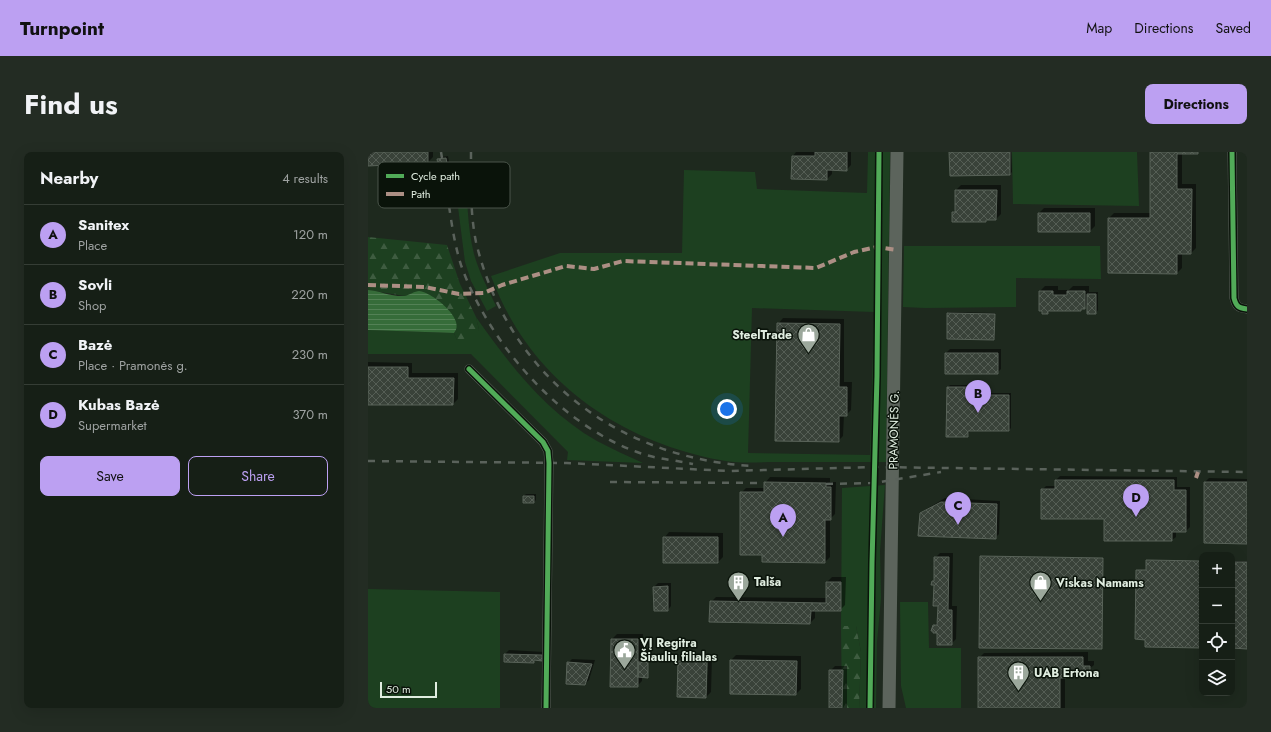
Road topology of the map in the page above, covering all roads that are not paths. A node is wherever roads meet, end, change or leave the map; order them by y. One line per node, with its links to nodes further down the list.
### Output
1 (897, 152): 6 (main road, PRAMONĖS G.)
2 (1232, 152): 3 (street)
3 (1247, 309)
4 (469, 369): 5 (street)
5 (546, 708)
6 (889, 708)

